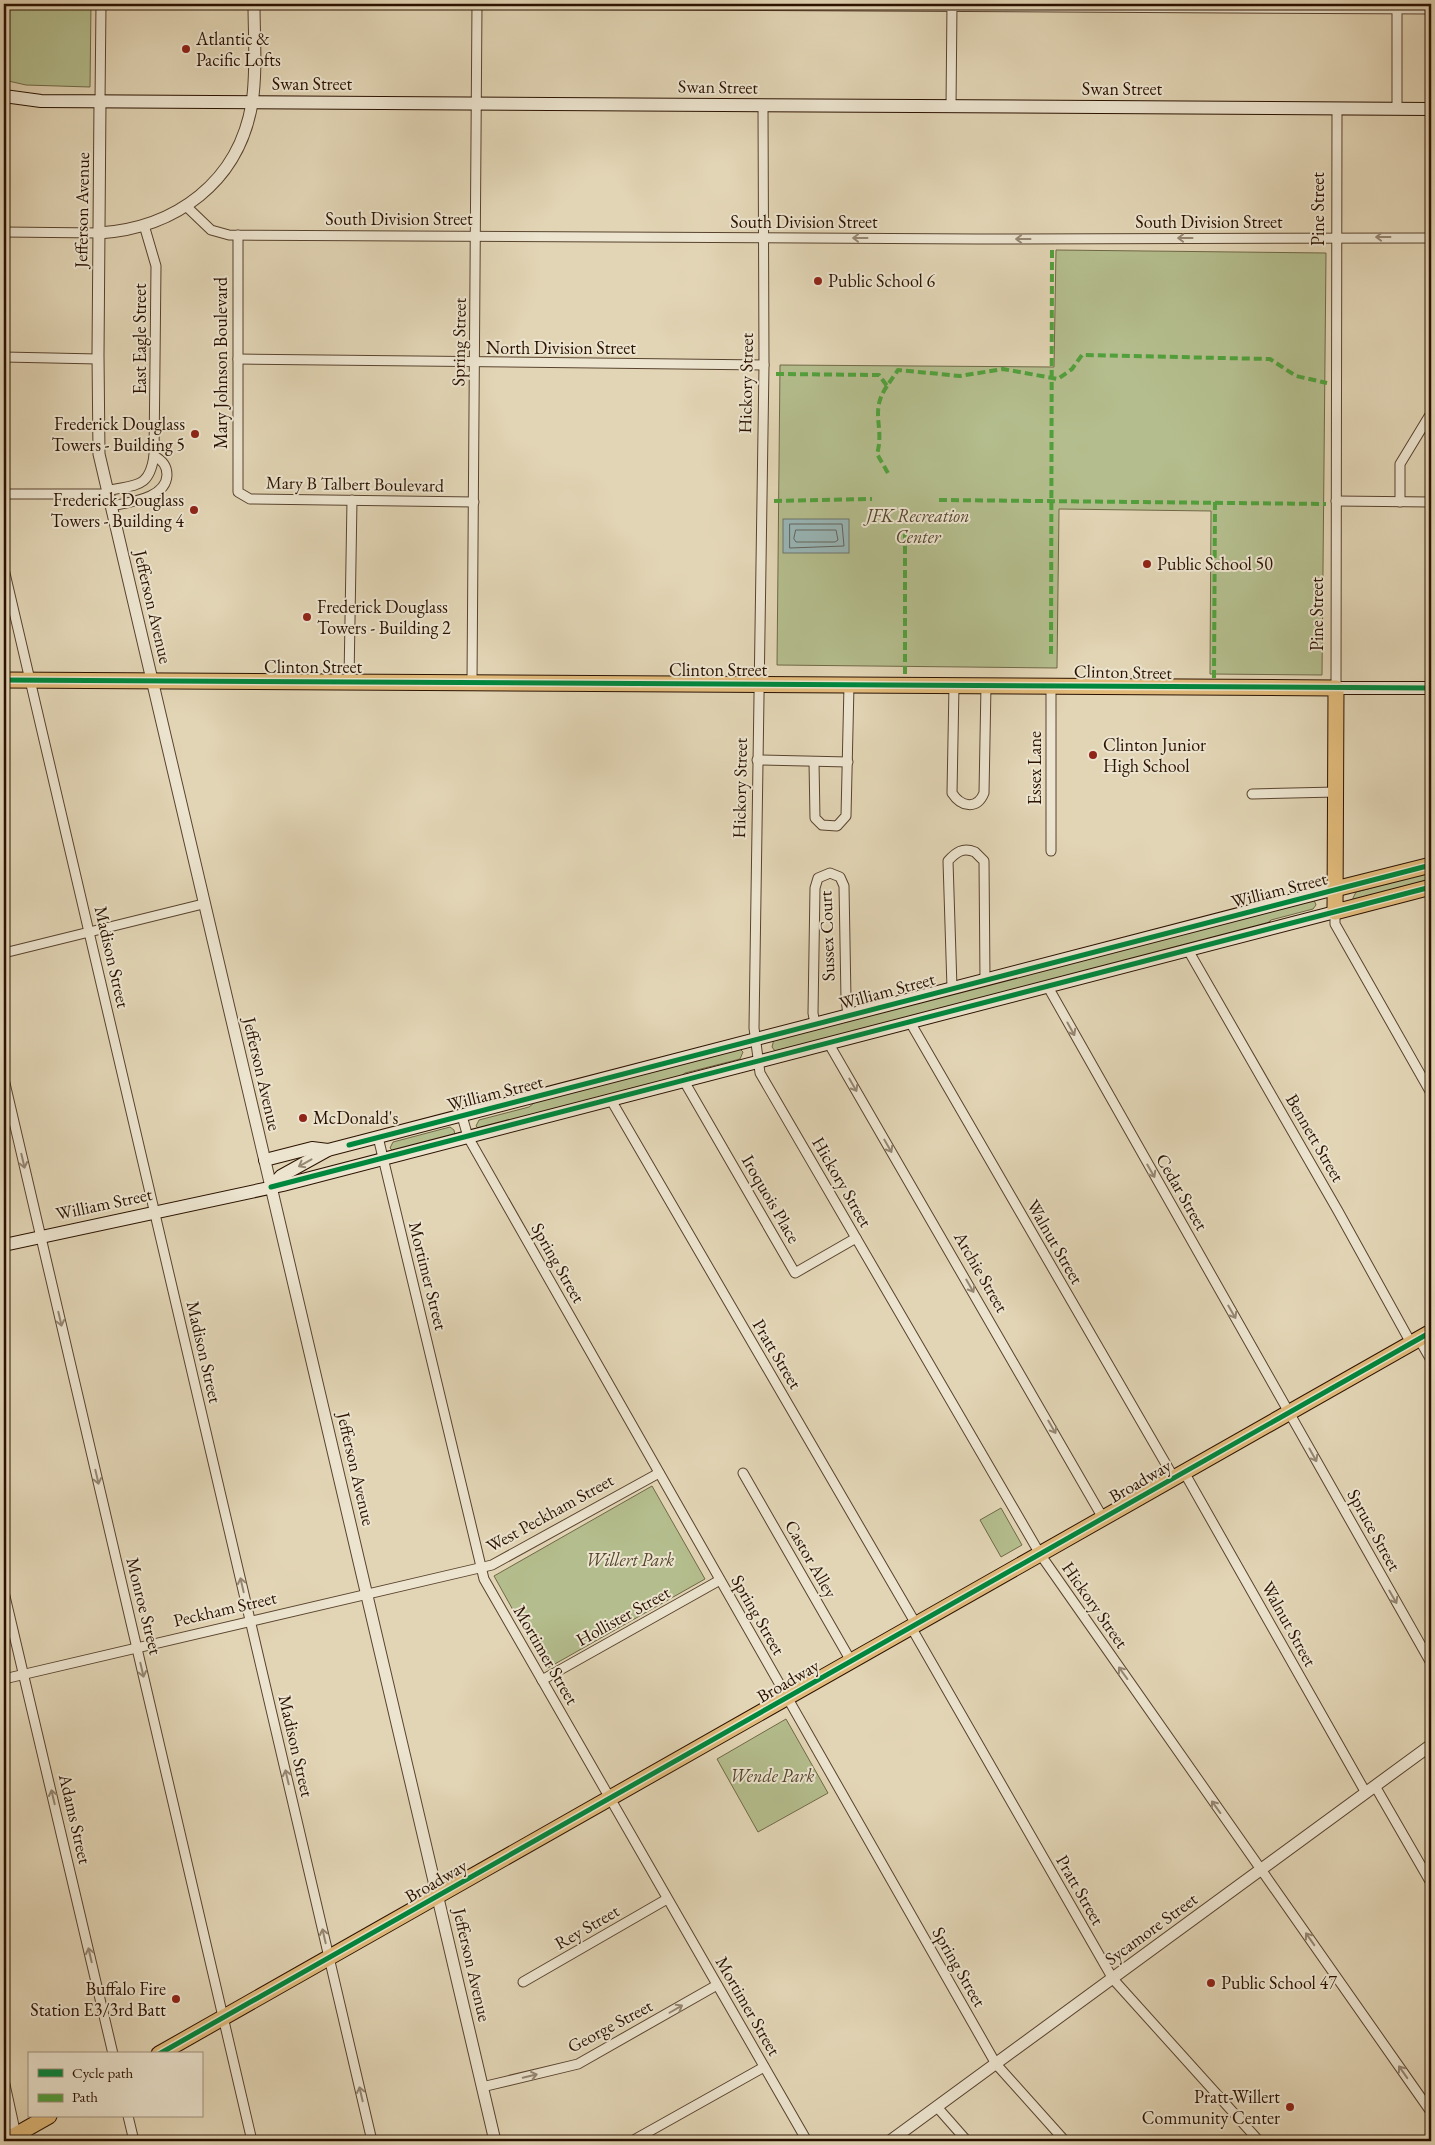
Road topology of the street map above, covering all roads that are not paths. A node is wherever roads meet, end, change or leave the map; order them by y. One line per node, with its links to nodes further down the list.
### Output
1 (101, 4): 8 (street, Jefferson Avenue)
2 (254, 4): 9 (street)
3 (478, 4): 4 (street); 10 (street, Spring Street)
4 (952, 5): 5 (street); 12 (street)
5 (1397, 6): 6 (street); 14 (street)
6 (1431, 9)
7 (4, 96): 8 (main road, Swan Street)
8 (100, 101): 9 (main road, Swan Street); 19 (street, Jefferson Avenue)
9 (252, 102): 10 (main road, Swan Street); 16 (street)
10 (478, 102): 11 (main road, Swan Street); 21 (street, Spring Street)
11 (763, 105): 12 (main road, Swan Street); 22 (street, Hickory Street)
12 (951, 106): 13 (main road, Swan Street)
13 (1338, 108): 14 (main road, Swan Street); 23 (street, Pine Street)
14 (1397, 109): 15 (main road, Swan Street)
15 (1431, 109)
16 (186, 207): 17 (street); 20 (street, South Division Street)
17 (144, 225): 19 (street); 31 (street, East Eagle Street)
18 (4, 232): 19 (street)
19 (99, 233): 26 (street, Jefferson Avenue)
20 (238, 235): 21 (street, South Division Street); 27 (street, Mary Johnson Boulevard)
21 (477, 236): 22 (street, South Division Street); 28 (street, Spring Street)
22 (763, 238): 23 (street, South Division Street, one-way to 22); 29 (street, Hickory Street)
23 (1337, 238): 24 (street, South Division Street, one-way to 23); 36 (street, Pine Street)
24 (1431, 238)
25 (4, 357): 26 (street)
26 (98, 358): 33 (street, Jefferson Avenue)
27 (238, 359): 28 (street, North Division Street); 32 (street, Mary Johnson Boulevard)
28 (476, 363): 29 (street, North Division Street); 37 (street, Spring Street)
29 (764, 365): 47 (street, Hickory Street)
30 (1431, 413): 38 (street)
31 (154, 456): 33 (street, East Eagle Street); 40 (street)
32 (238, 492): 35 (street, Mary B Talbert Boulevard)
33 (108, 493): 34 (street, East Eagle Street); 40 (street, Jefferson Avenue)
34 (4, 494)
35 (352, 500): 37 (street, Mary B Talbert Boulevard); 45 (street)
36 (1336, 501): 38 (street); 52 (street, Pine Street)
37 (474, 502): 46 (street, Spring Street)
38 (1400, 502): 39 (street)
39 (1431, 502)
40 (111, 506): 44 (street, Jefferson Avenue)
41 (4, 570): 43 (street, Madison Street)
42 (4, 680): 43 (main road, Clinton Street)
43 (30, 680): 44 (main road, Clinton Street); 65 (street, Madison Street)
44 (152, 680): 45 (main road, Clinton Street); 63 (street, Jefferson Avenue)
45 (349, 680): 46 (main road, Clinton Street)
46 (472, 681): 47 (main road, Clinton Street)
47 (758, 684): 48 (main road, Clinton Street); 54 (street, Hickory Street)
48 (849, 684): 50 (main road, Clinton Street); 56 (street)
49 (1051, 684): 51 (main road, Clinton Street); 52 (main road, Clinton Street); 59 (street, Essex Lane)
50 (954, 685): 51 (main road, Clinton Street); 51 (street)
51 (986, 685)
52 (1336, 688): 53 (main road, Clinton Street); 57 (main road, Pine Street)
53 (1431, 688)
54 (757, 760): 55 (street); 74 (street, Hickory Street)
55 (814, 762): 56 (street); 56 (street)
56 (848, 762)
57 (1336, 792): 58 (street); 62 (main road, Pine Street)
58 (1252, 794)
59 (1050, 852)
60 (1431, 865): 62 (main road, William Street)
61 (1431, 887): 64 (main road, William Street)
62 (1335, 889): 64 (main road, Pine Street); 68 (main road, William Street)
63 (203, 904): 65 (street); 86 (street, Jefferson Avenue)
64 (1335, 912): 66 (main road, William Street); 79 (street, Pine Street)
65 (89, 932): 67 (street); 88 (street, Madison Street)
66 (1188, 950): 69 (main road, William Street); 92 (street, Bennett Street)
67 (4, 952)
68 (985, 980): 70 (main road, William Street); 70 (street)
69 (1048, 987): 72 (main road, William Street); 94 (street, Cedar Street, one-way to 94)
70 (952, 988): 71 (main road, William Street)
71 (848, 1015): 73 (main road, William Street); 73 (street, Sussex Court)
72 (910, 1022): 75 (main road, William Street); 97 (street, Walnut Street)
73 (816, 1024): 74 (main road, William Street)
74 (756, 1040): 76 (street, Hickory Street); 81 (main road, William Street)
75 (829, 1044): 76 (main road, William Street); 98 (street, Archie Street, one-way to 98)
76 (759, 1062): 78 (main road, William Street); 90 (street, Hickory Street)
77 (4, 1079): 89 (street, Monroe Street, one-way to 89)
78 (684, 1081): 80 (main road, William Street); 90 (street, Iroquois Place)
79 (1431, 1094)
80 (612, 1100): 83 (main road, William Street); 105 (street, Pratt Street)
81 (462, 1116): 82 (main road, William Street); 83 (street, Spring Street)
82 (378, 1137): 84 (main road, William Street); 85 (street, Mortimer Street)
83 (468, 1137): 85 (main road, William Street); 95 (street, Spring Street)
84 (328, 1150): 86 (main road); 87 (main road, William Street, one-way to 87)
85 (383, 1159): 87 (main road, William Street); 100 (street, Mortimer Street)
86 (265, 1160): 87 (street, Jefferson Avenue)
87 (271, 1187): 88 (main road, William Street); 103 (street, Jefferson Avenue)
88 (155, 1212): 89 (main road, William Street); 104 (street, Madison Street, one-way to 88)
89 (41, 1237): 91 (main road, William Street); 106 (street, Monroe Street, one-way to 106)
90 (856, 1238): 99 (street, Hickory Street)
91 (4, 1245)
92 (1421, 1338): 93 (street, Bennett Street); 94 (main road, Broadway)
93 (1431, 1360)
94 (1289, 1413): 97 (main road, Broadway); 108 (street, Spruce Street, one-way to 108)
95 (659, 1473): 100 (street, West Peckham Street); 101 (street, Spring Street)
96 (744, 1473): 107 (street, Castor Alley)
97 (1179, 1475): 98 (main road, Broadway); 114 (street, Walnut Street)
98 (1104, 1518): 99 (main road, Broadway)
99 (1040, 1554): 105 (main road, Broadway); 116 (street, Hickory Street, one-way to 99)
100 (481, 1568): 103 (street, West Peckham Street); 111 (street, Mortimer Street)
101 (720, 1580): 111 (street, Hollister Street); 112 (street, Spring Street)
102 (4, 1592): 109 (street, Adams Street)
103 (366, 1593): 104 (street, Peckham Street); 118 (street, Jefferson Avenue)
104 (250, 1620): 106 (street, Peckham Street); 120 (street, Madison Street, one-way to 104)
105 (913, 1625): 107 (main road, Broadway); 121 (street, Pratt Street)
106 (137, 1647): 109 (street, Peckham Street); 124 (street, Monroe Street, one-way to 124)
107 (851, 1661): 112 (main road, Broadway)
108 (1431, 1664)
109 (25, 1674): 110 (street, Peckham Street); 125 (street, Adams Street, one-way to 109)
110 (4, 1679)
111 (542, 1680): 115 (street, Mortimer Street)
112 (787, 1698): 115 (main road, Broadway); 127 (street, Spring Street)
113 (1431, 1745): 114 (street, Sycamore Street)
114 (1371, 1789): 116 (street, Sycamore Street); 117 (street, Walnut Street)
115 (609, 1798): 118 (main road, Broadway); 119 (street, Mortimer Street)
116 (1261, 1870): 121 (street, Sycamore Street); 132 (street, Hickory Street, one-way to 116)
117 (1431, 1883)
118 (439, 1895): 120 (main road, Broadway); 130 (street, Jefferson Avenue)
119 (667, 1899): 122 (street, Rey Street); 123 (street, Mortimer Street)
120 (329, 1957): 124 (main road, Broadway); 138 (street, Madison Street, one-way to 120)
121 (1113, 1979): 127 (street, Sycamore Street); 145 (street, Pratt Street)
122 (523, 1982)
123 (717, 1985): 128 (street, Mortimer Street); 130 (street, George Street, one-way to 123)
124 (224, 2017): 126 (main road, Broadway); 137 (street, Monroe Street)
125 (114, 2052)
126 (163, 2052)
127 (996, 2064): 131 (street, Sycamore Street); 144 (street, Spring Street)
128 (764, 2067): 140 (street); 141 (street, Mortimer Street)
129 (4, 2080): 135 (street)
130 (482, 2086): 139 (street, Jefferson Avenue)
131 (937, 2108): 142 (street, Sycamore Street); 143 (street)
132 (1431, 2112)
133 (45, 2118): 135 (main road)
134 (128, 2118): 136 (street)
135 (10, 2138)
136 (134, 2141)
137 (252, 2141)
138 (372, 2141)
139 (495, 2141)
140 (632, 2141)
141 (807, 2141)
142 (890, 2141)
143 (967, 2141)
144 (1065, 2141)
145 (1259, 2141)

